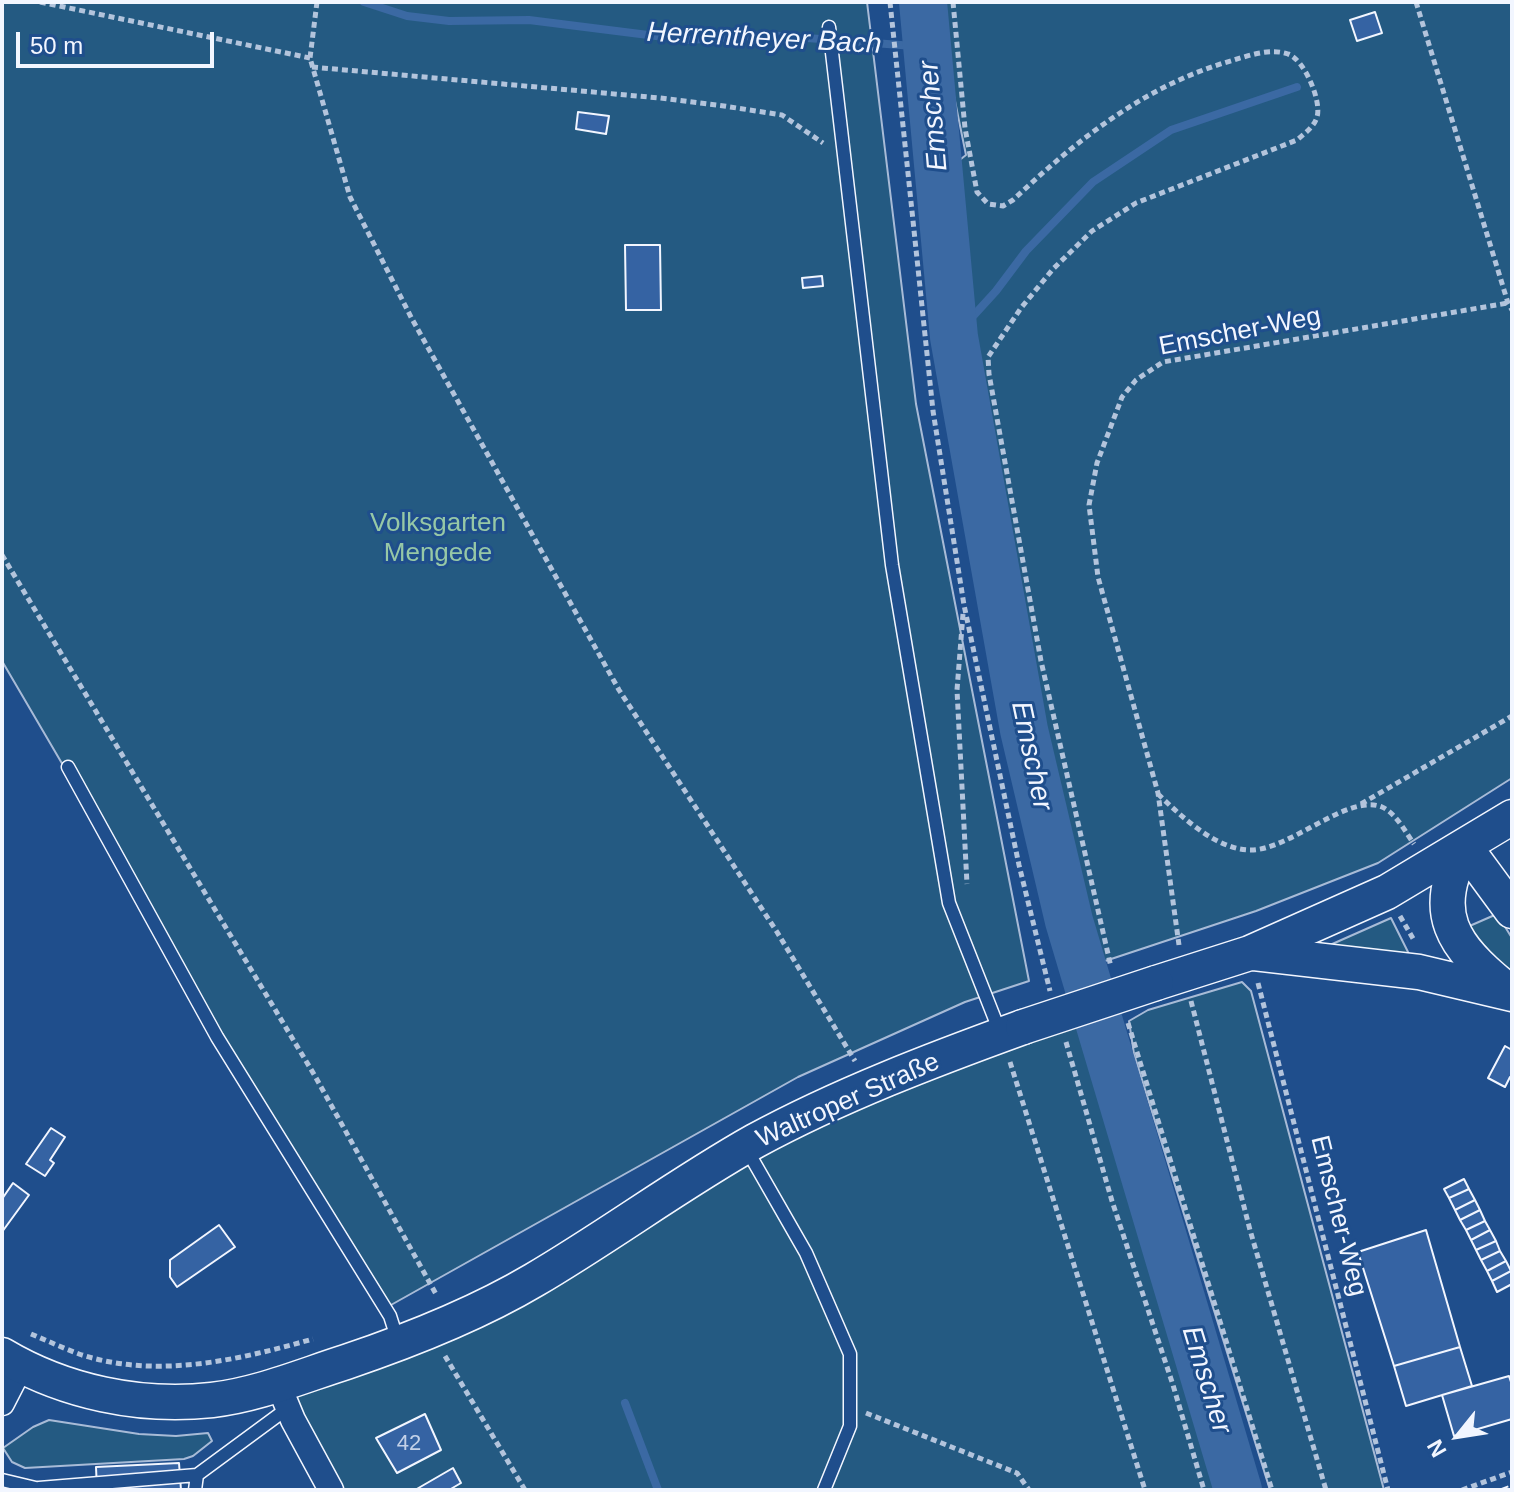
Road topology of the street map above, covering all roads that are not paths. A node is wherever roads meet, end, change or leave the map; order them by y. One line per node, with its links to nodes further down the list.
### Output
1 (829, 27): 8 (lane)
2 (68, 767): 10 (lane)
3 (1512, 817): 4 (main road, Waltroper Straße)
4 (1465, 847): 5 (main road); 6 (main road, Waltroper Straße); 7 (main road)
5 (1512, 911)
6 (1250, 953): 7 (main road); 8 (main road, Waltroper Straße, bridge)
7 (1512, 994)
8 (1012, 1031): 9 (main road, Waltroper Straße)
9 (745, 1148): 10 (main road, Waltroper Straße); 19 (lane)
10 (399, 1344): 12 (main road, Waltroper Straße)
11 (15, 1350): 12 (main road, Waltroper Straße); 13 (street)
12 (283, 1396): 14 (lane); 18 (street)
13 (2, 1403)
14 (197, 1475): 16 (lane); 17 (lane)
15 (2, 1480): 16 (lane)
16 (41, 1489)
17 (195, 1490)
18 (331, 1490)
19 (824, 1490)

